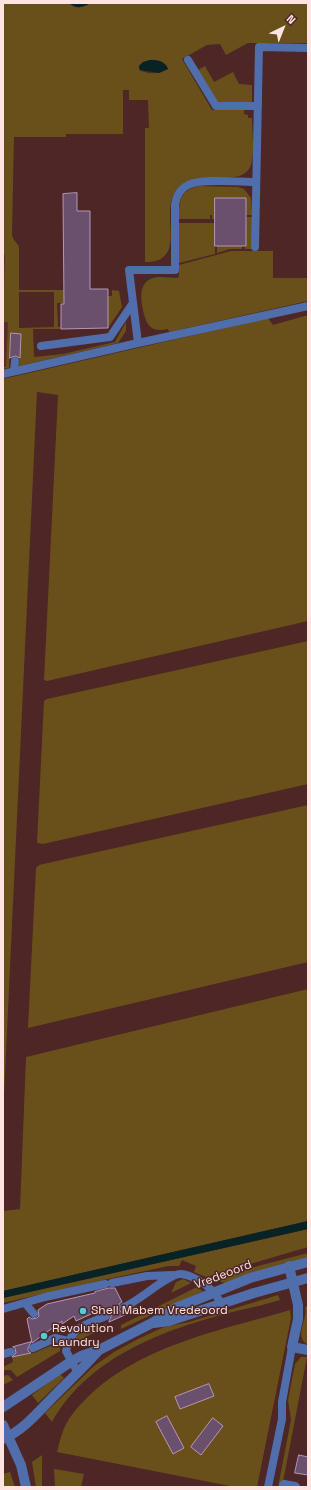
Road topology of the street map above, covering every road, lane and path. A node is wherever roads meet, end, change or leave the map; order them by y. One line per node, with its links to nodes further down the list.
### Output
1 (308, 48): 3 (lane)
2 (188, 60): 3 (lane)
3 (258, 106): 4 (lane)
4 (256, 182): 5 (lane); 6 (lane)
5 (255, 246)
6 (133, 303): 8 (lane); 9 (lane)
7 (308, 306): 8 (lane)
8 (138, 343): 11 (lane)
9 (41, 346)
10 (15, 361): 11 (lane)
11 (14, 372): 12 (lane)
12 (3, 374)
13 (308, 1262): 14 (street, Vredeoord)
14 (289, 1266): 17 (street); 18 (street, Vredeoord)
15 (176, 1274): 18 (lane); 19 (lane); 21 (lane)
16 (308, 1278): 17 (street, Vredeoord)
17 (294, 1283): 20 (street, Vredeoord); 29 (street)
18 (215, 1291): 20 (lane); 25 (street, Vredeoord)
19 (25, 1303): 22 (lane); 23 (lane)
20 (221, 1304): 25 (street, Vredeoord)
21 (124, 1307)
22 (3, 1309)
23 (34, 1314)
24 (106, 1316): 28 (lane)
25 (152, 1323): 31 (street, Vredeoord)
26 (49, 1331): 27 (lane)
27 (55, 1338): 28 (lane); 30 (lane)
28 (68, 1341): 33 (lane)
29 (292, 1347): 32 (street); 40 (lane)
30 (33, 1348)
31 (99, 1350): 33 (street, Vredeoord); 34 (street, Vredeoord)
32 (308, 1350)
33 (72, 1360): 34 (lane); 35 (street, Vredeoord)
34 (78, 1373): 37 (street, Vredeoord)
35 (3, 1408)
36 (3, 1426): 37 (street)
37 (6, 1438): 39 (street)
38 (284, 1485): 41 (street)
39 (26, 1487)
40 (268, 1487)
41 (295, 1487)

